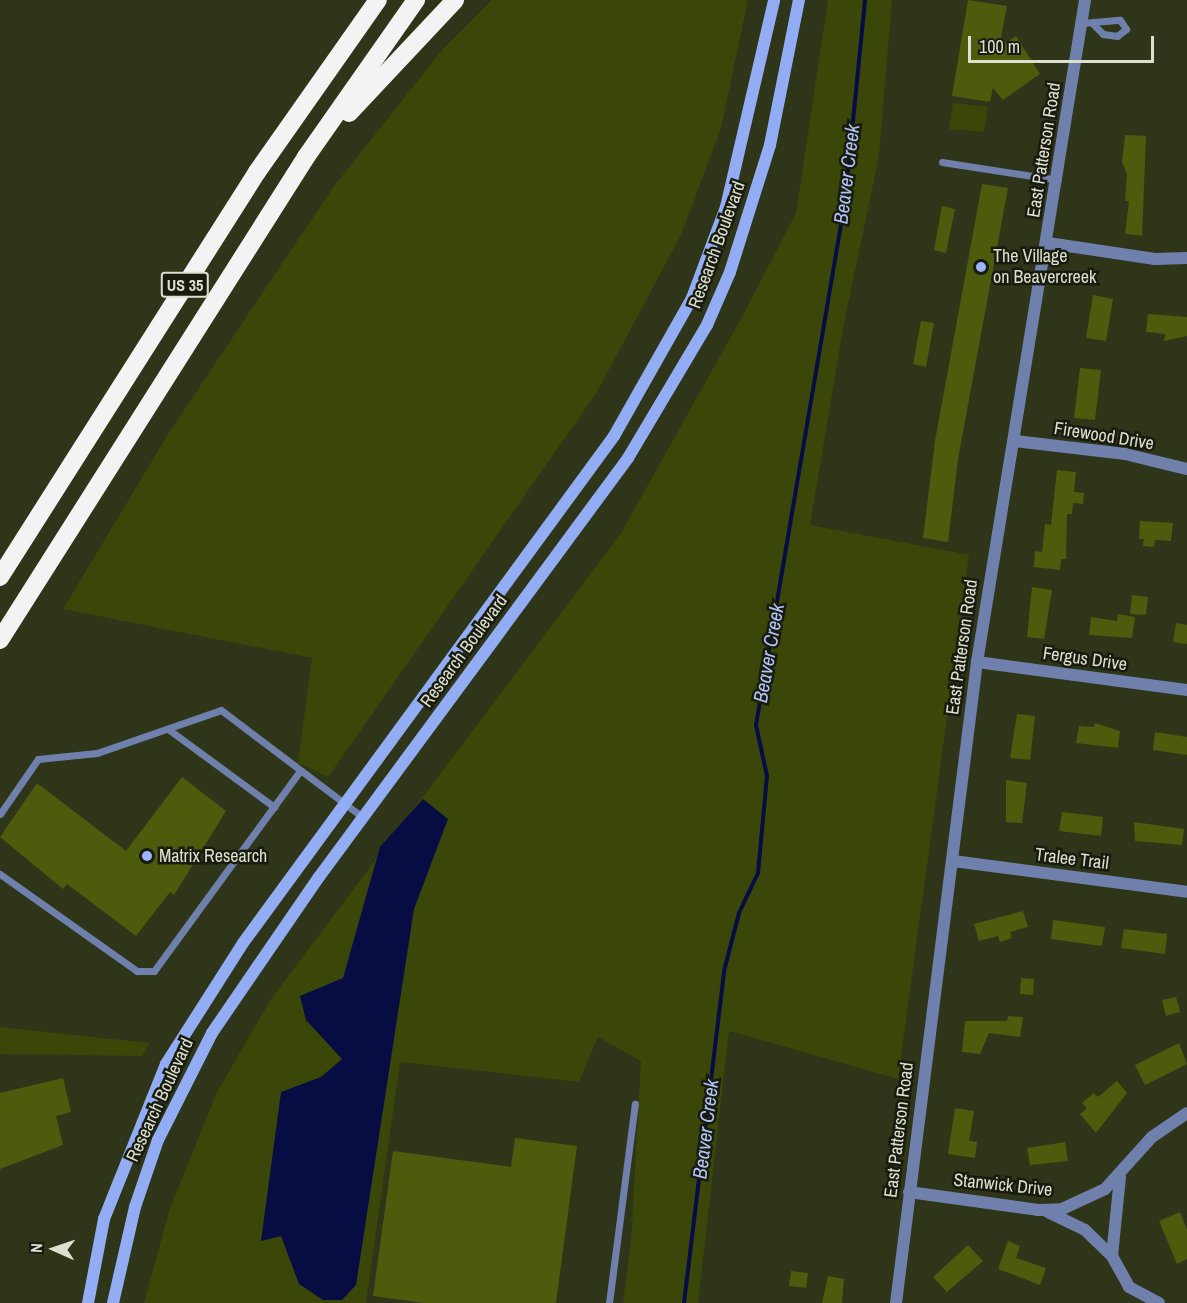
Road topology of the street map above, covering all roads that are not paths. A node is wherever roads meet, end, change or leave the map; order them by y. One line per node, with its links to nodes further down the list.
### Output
1 (378, 0): 14 (highway, US 35)
2 (416, 0): 7 (highway, US 35)
3 (455, 0): 7 (highway)
4 (774, 0): 20 (main road, Research Boulevard)
5 (799, 0): 23 (main road, Research Boulevard)
6 (1085, 0): 9 (street, East Patterson Road)
7 (306, 158): 15 (highway, US 35)
8 (942, 162): 9 (lane)
9 (1058, 180): 10 (street, East Patterson Road)
10 (1048, 243): 11 (street); 12 (street, East Patterson Road)
11 (1187, 258)
12 (1015, 441): 13 (street, Firewood Drive); 16 (street, East Patterson Road)
13 (1187, 469)
14 (0, 577)
15 (0, 640)
16 (977, 662): 17 (street, Fergus Drive); 24 (street, East Patterson Road)
17 (1187, 690)
18 (168, 729): 19 (lane); 21 (lane); 22 (lane)
19 (300, 771): 20 (lane); 21 (lane)
20 (345, 804): 23 (lane); 33 (main road, Research Boulevard)
21 (274, 807): 25 (lane)
22 (0, 814)
23 (364, 818): 34 (main road, Research Boulevard)
24 (953, 861): 26 (street, Tralee Trail); 30 (street, East Patterson Road)
25 (0, 874)
26 (1187, 892)
27 (635, 1104): 35 (lane)
28 (1187, 1113): 29 (street, Stanwick Drive)
29 (1120, 1177): 31 (street, Stanwick Drive); 32 (street)
30 (909, 1192): 31 (street, Stanwick Drive); 36 (street, East Patterson Road)
31 (1038, 1210): 32 (street)
32 (1112, 1256): 37 (street)
33 (88, 1303)
34 (113, 1303)
35 (609, 1303)
36 (896, 1303)
37 (1159, 1303)

